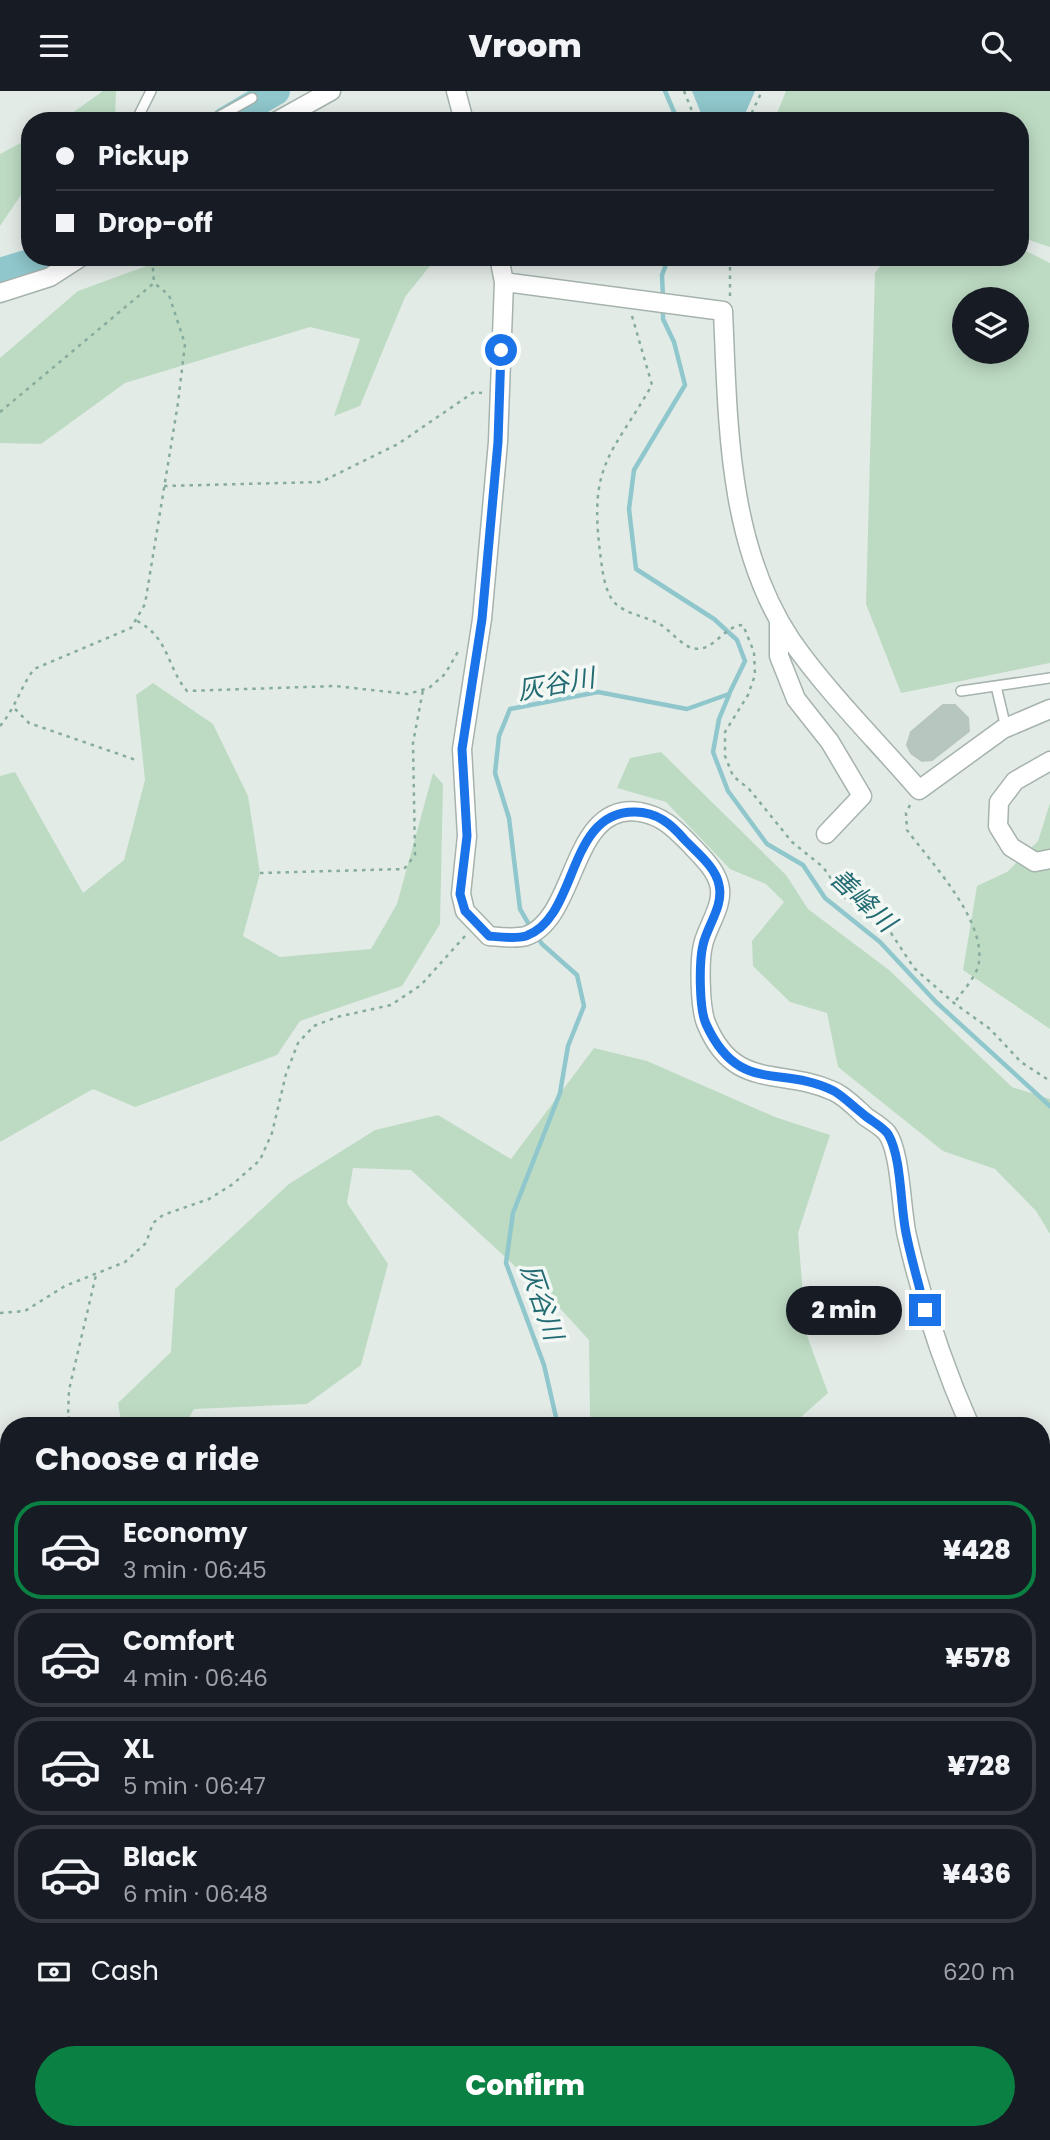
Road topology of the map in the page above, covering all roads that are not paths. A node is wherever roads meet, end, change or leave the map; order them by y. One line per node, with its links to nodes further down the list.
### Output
1 (151, 91): 5 (lane)
2 (331, 91): 7 (street)
3 (457, 91): 8 (street)
4 (252, 98): 6 (lane)
5 (140, 112)
6 (227, 112)
7 (293, 112)
8 (462, 112)
9 (67, 266): 12 (street)
10 (501, 266): 11 (street)
11 (504, 282): 13 (street); 22 (street)
12 (0, 293)
13 (779, 619): 18 (street); 20 (street)
14 (1050, 678): 15 (lane)
15 (996, 686): 16 (lane); 18 (lane)
16 (961, 691)
17 (1050, 709): 18 (street)
18 (1006, 728)
19 (1050, 761): 21 (street)
20 (826, 834)
21 (1050, 859)
22 (967, 1417)

